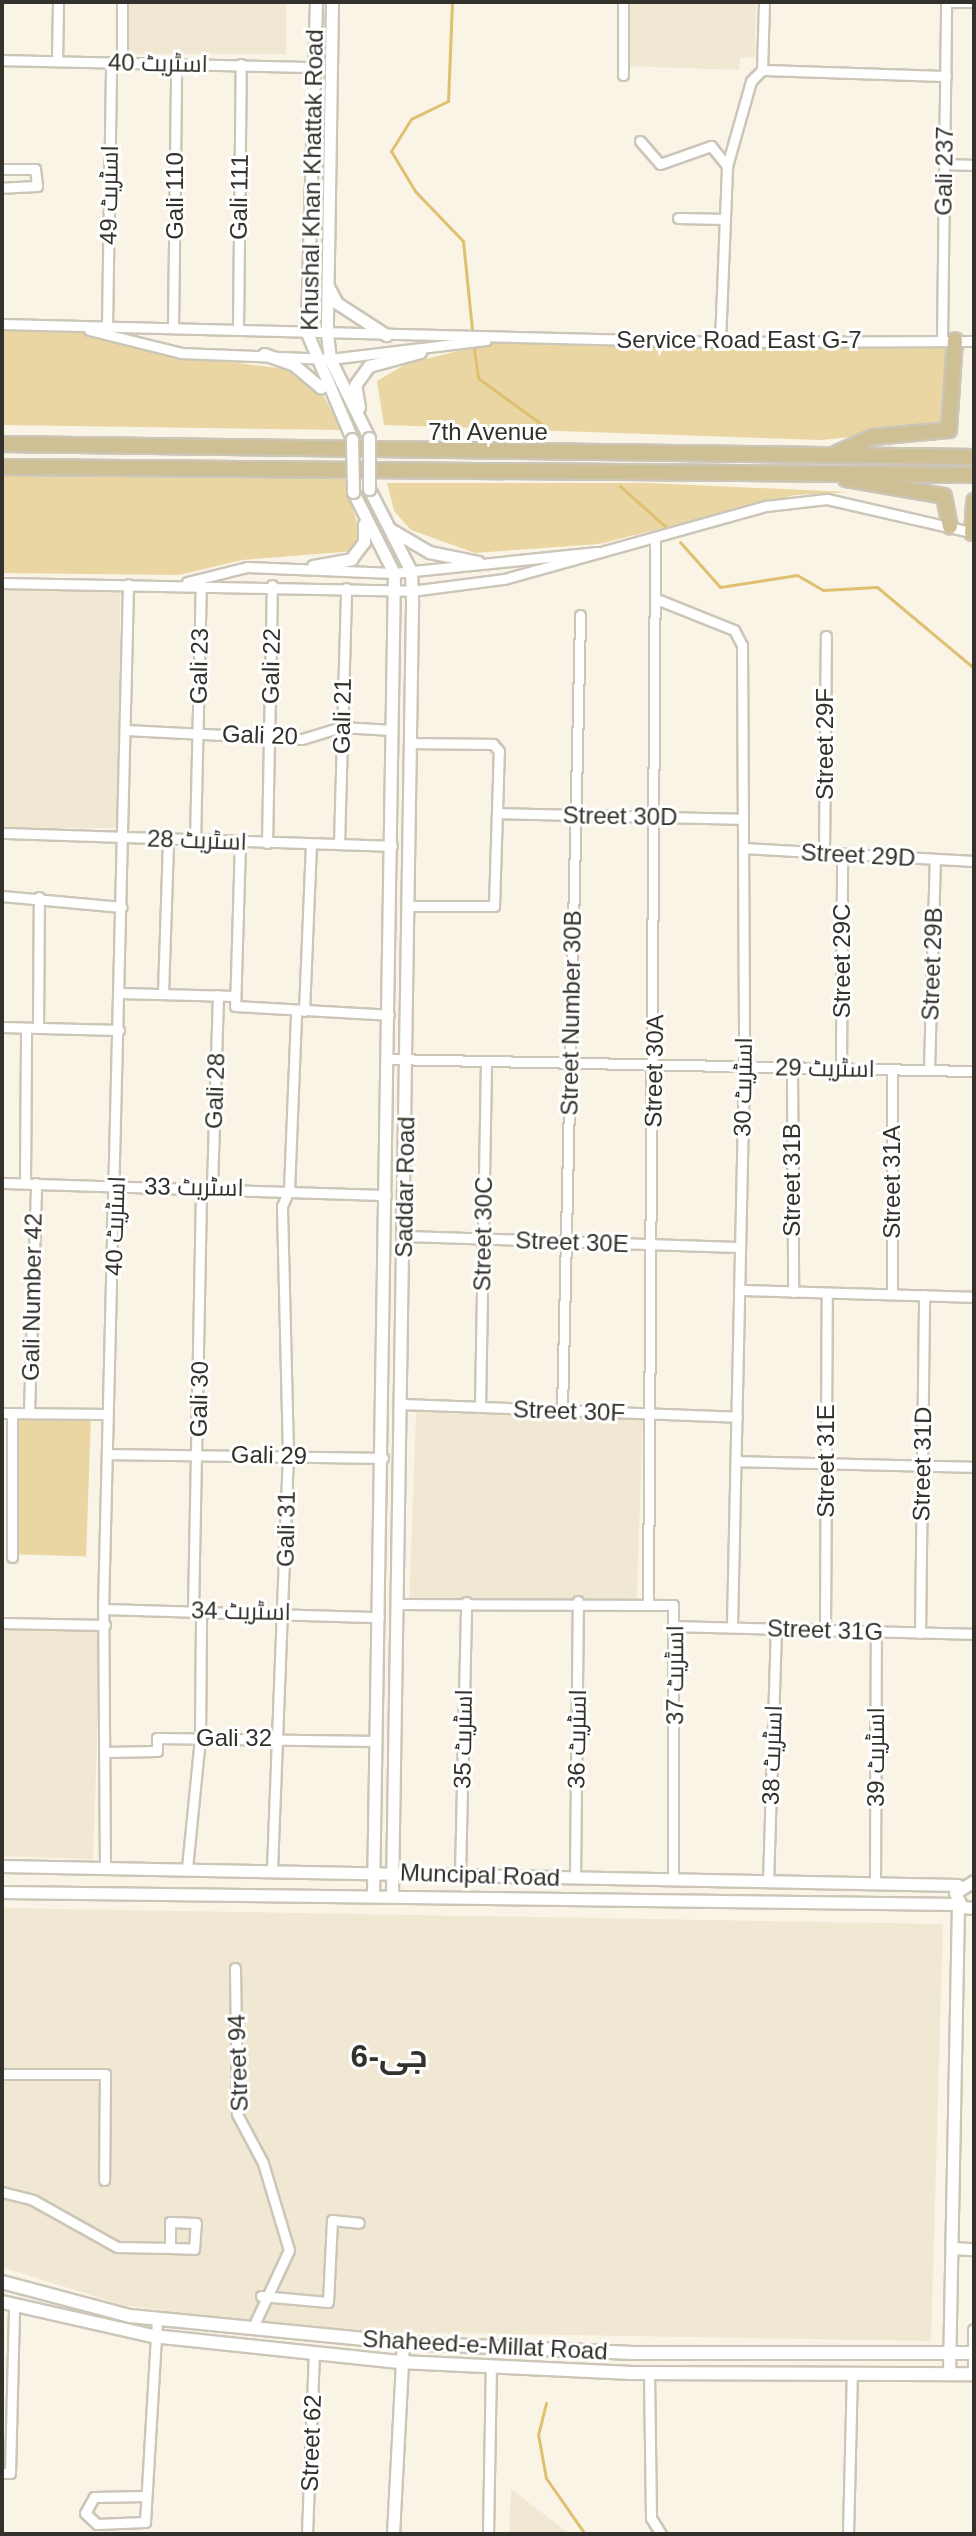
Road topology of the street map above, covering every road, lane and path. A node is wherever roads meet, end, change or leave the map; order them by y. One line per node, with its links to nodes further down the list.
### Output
1 (58, 2): 10 (street)
2 (122, 2): 11 (street, اسٹریٹ 49)
3 (316, 2): 14 (street, Khushal Khan Khattak Road)
4 (332, 2): 26 (street, Khushal Khan Khattak Road)
5 (623, 2): 16 (street)
6 (764, 2): 15 (street)
7 (946, 2): 8 (street); 17 (street, Gali 237)
8 (974, 2)
9 (2, 60): 10 (street, اسٹریٹ 40)
10 (57, 61): 11 (street, اسٹریٹ 40)
11 (117, 64): 12 (street, اسٹریٹ 40); 28 (street, اسٹریٹ 49)
12 (176, 64): 13 (street, اسٹریٹ 40); 29 (street, Gali 110)
13 (241, 64): 14 (street, اسٹریٹ 40); 31 (street, Gali 111)
14 (314, 67): 32 (street, Khushal Khan Khattak Road)
15 (762, 70): 17 (street); 21 (street)
16 (623, 75)
17 (946, 76): 19 (street, Gali 237)
18 (640, 141): 21 (street)
19 (945, 164): 20 (street); 36 (street, Gali 237)
20 (974, 165)
21 (727, 166): 25 (street)
22 (2, 169): 23 (street)
23 (2, 188)
24 (678, 218): 25 (street)
25 (725, 219): 38 (street)
26 (327, 284): 33 (street, Khushal Khan Khattak Road); 34 (street)
27 (2, 324): 30 (street, Service Road East G-7)
28 (107, 326): 29 (street, Service Road East G-7); 30 (street, Service Road East G-7)
29 (173, 327): 31 (street, Service Road East G-7)
30 (81, 328): 40 (street, Service Road East G-7)
31 (238, 330): 32 (street, Service Road East G-7)
32 (307, 333): 33 (street, Service Road East G-7); 41 (street, Khushal Khan Khattak Road)
33 (327, 334): 34 (street, Service Road East G-7); 42 (street, Khushal Khan Khattak Road)
34 (386, 335): 35 (street, Service Road East G-7)
35 (505, 336): 38 (street, Service Road East G-7); 39 (street, Service Road East G-7)
36 (949, 340): 37 (street, Service Road East G-7); 38 (street, Service Road East G-7); 46 (main road)
37 (974, 341)
38 (720, 342)
39 (420, 352): 42 (street, Service Road East G-7); 44 (street)
40 (264, 354): 41 (street, Service Road East G-7); 43 (street)
41 (311, 357): 42 (street, Service Road East G-7); 43 (street, Khushal Khan Khattak Road)
42 (330, 359): 44 (street, Khushal Khan Khattak Road)
43 (343, 417): 53 (street, Khushal Khan Khattak Road, bridge)
44 (364, 426): 51 (street, Khushal Khan Khattak Road, bridge)
45 (3, 444): 46 (main road, 7th Avenue)
46 (833, 455): 47 (main road, 7th Avenue)
47 (974, 457)
48 (2, 467): 49 (main road, 7th Avenue)
49 (828, 473): 50 (main road, 7th Avenue); 55 (main road)
50 (974, 475)
51 (369, 489): 54 (street, Saddar Road)
52 (974, 501): 56 (main road)
53 (363, 522): 60 (street); 62 (street)
54 (386, 526): 59 (street); 61 (street, Saddar Road)
55 (950, 526): 56 (street); 57 (street)
56 (973, 533)
57 (655, 541): 58 (street); 71 (street, Street 30A)
58 (608, 552): 59 (street); 69 (street)
59 (478, 562): 61 (street)
60 (313, 566): 62 (street); 65 (street)
61 (411, 571): 62 (street); 69 (street, Saddar Road)
62 (394, 573): 70 (street, Saddar Road)
63 (2, 583): 64 (street)
64 (128, 584): 65 (street); 75 (street, اسٹریٹ 40)
65 (177, 585): 67 (street)
66 (272, 585): 67 (street); 68 (street); 78 (street, Gali 22)
67 (201, 587): 77 (street, Gali 23)
68 (346, 588): 70 (street); 74 (street, Gali 21)
69 (411, 591): 70 (street); 79 (street, Saddar Road)
70 (394, 593): 76 (street, Saddar Road)
71 (659, 600): 82 (street, Street 30A); 83 (street, اسٹریٹ 30)
72 (580, 615): 81 (street, Street Number 30B)
73 (826, 636): 94 (street, Street 29F)
74 (341, 727): 76 (street, Gali 20); 78 (street, Gali 20); 90 (street, Gali 21)
75 (126, 730): 77 (street, Gali 20); 85 (street, اسٹریٹ 40)
76 (392, 730): 92 (street, Saddar Road)
77 (197, 732): 78 (street, Gali 20); 87 (street, Gali 23)
78 (270, 739): 89 (street, Gali 22)
79 (410, 743): 80 (street); 100 (street, Saddar Road)
80 (497, 813): 81 (street, Street 30D); 100 (street)
81 (576, 815): 82 (street, Street 30D); 115 (street, Street Number 30B)
82 (656, 817): 83 (street, Street 30D); 116 (street, Street 30A)
83 (743, 819): 93 (street, اسٹریٹ 30)
84 (2, 833): 85 (street, اسٹریٹ 28)
85 (127, 837): 86 (street, اسٹریٹ 28); 101 (street, اسٹریٹ 40)
86 (168, 841): 87 (street, اسٹریٹ 28); 103 (street)
87 (195, 842): 88 (street, اسٹریٹ 28)
88 (240, 842): 89 (street, اسٹریٹ 28); 105 (street)
89 (267, 843): 91 (street, اسٹریٹ 28)
90 (339, 844): 91 (street, اسٹریٹ 28); 92 (street, اسٹریٹ 28)
91 (311, 845): 106 (street, Gali 31)
92 (392, 846): 107 (street, Saddar Road)
93 (743, 848): 94 (street, Street 29D); 117 (street, اسٹریٹ 30)
94 (824, 853): 95 (street, Street 29D)
95 (842, 854): 96 (street, Street 29D); 119 (street, Street 29C)
96 (935, 859): 97 (street, Street 29D); 121 (street, Street 29B)
97 (974, 861)
98 (2, 896): 99 (street)
99 (39, 897): 101 (street); 110 (street)
100 (409, 906): 113 (street, Saddar Road)
101 (121, 907): 102 (street, اسٹریٹ 40)
102 (120, 993): 103 (street); 111 (street, اسٹریٹ 40)
103 (163, 993): 104 (street)
104 (218, 995): 105 (street); 127 (street, Gali 28)
105 (234, 1001): 106 (street)
106 (300, 1011): 107 (street); 128 (street, Gali 31)
107 (389, 1015): 112 (street, Saddar Road)
108 (2, 1027): 109 (street)
109 (26, 1028): 110 (street); 124 (street)
110 (38, 1028): 111 (street)
111 (119, 1030): 126 (street, اسٹریٹ 40)
112 (389, 1059): 113 (street, اسٹریٹ 29); 129 (street, Saddar Road)
113 (407, 1059): 114 (street, اسٹریٹ 29); 130 (street, Saddar Road)
114 (486, 1061): 115 (street, اسٹریٹ 29); 131 (street, Street 30C)
115 (570, 1063): 116 (street, اسٹریٹ 29); 132 (street, Street Number 30B)
116 (654, 1064): 117 (street, اسٹریٹ 29); 133 (street, Street 30A)
117 (744, 1066): 118 (street, اسٹریٹ 29); 134 (street, اسٹریٹ 30)
118 (792, 1067): 119 (street, اسٹریٹ 29); 136 (street, Street 31B)
119 (841, 1068): 120 (street, اسٹریٹ 29)
120 (892, 1069): 121 (street, اسٹریٹ 29); 138 (street, Street 31A)
121 (929, 1070): 122 (street, اسٹریٹ 29)
122 (974, 1071)
123 (2, 1183): 124 (street, اسٹریٹ 33)
124 (25, 1183): 125 (street, اسٹریٹ 33)
125 (36, 1183): 126 (street, اسٹریٹ 33); 144 (street, Gali Number 42)
126 (117, 1185): 127 (street, اسٹریٹ 33); 146 (street, اسٹریٹ 40)
127 (207, 1187): 128 (street, اسٹریٹ 33); 150 (street, Gali 30)
128 (289, 1190): 129 (street, اسٹریٹ 33); 151 (street, Gali 31)
129 (386, 1195): 152 (street, Saddar Road)
130 (404, 1236): 131 (street, Street 30E); 141 (street, Saddar Road)
131 (483, 1239): 132 (street, Street 30E); 142 (street, Street 30C)
132 (566, 1241): 133 (street, Street 30E); 143 (street, Street Number 30B)
133 (652, 1244): 134 (street, Street 30E); 147 (street, Street 30A)
134 (740, 1247): 135 (street, اسٹریٹ 30)
135 (739, 1290): 136 (street); 148 (street, اسٹریٹ 30)
136 (793, 1292): 137 (street)
137 (827, 1293): 138 (street); 154 (street, Street 31E)
138 (892, 1294): 139 (street)
139 (924, 1295): 140 (street); 155 (street, Street 31D)
140 (974, 1297)
141 (402, 1404): 142 (street, Street 30F); 163 (street, Saddar Road)
142 (480, 1407): 143 (street, Street 30F)
143 (562, 1411): 147 (street, Street 30F)
144 (29, 1412): 145 (street); 146 (street)
145 (7, 1413): 159 (street)
146 (107, 1414): 149 (street, اسٹریٹ 40)
147 (650, 1414): 148 (street, Street 30F); 161 (street, Street 30A)
148 (737, 1417): 153 (street, اسٹریٹ 30)
149 (107, 1454): 150 (street, Gali 29); 157 (street, اسٹریٹ 40)
150 (198, 1454): 151 (street, Gali 29); 165 (street, Gali 30)
151 (288, 1454): 152 (street, Gali 29); 166 (street, Gali 31)
152 (383, 1458): 167 (street, Saddar Road)
153 (736, 1461): 154 (street); 171 (street, اسٹریٹ 30)
154 (826, 1463): 155 (street); 173 (street, Street 31E)
155 (922, 1465): 156 (street); 175 (street, Street 31D)
156 (974, 1467)
157 (107, 1485): 158 (street); 164 (street, اسٹریٹ 40)
158 (95, 1486)
159 (12, 1557)
160 (578, 1601): 161 (street, اسٹریٹ 37); 162 (street, اسٹریٹ 37); 188 (street, اسٹریٹ 36)
161 (648, 1601): 170 (street, اسٹریٹ 37)
162 (466, 1602): 163 (street, اسٹریٹ 37); 187 (street, اسٹریٹ 35)
163 (397, 1604): 186 (street, Saddar Road)
164 (103, 1609): 165 (street, اسٹریٹ 34); 169 (street, اسٹریٹ 40)
165 (197, 1610): 166 (street, اسٹریٹ 34); 177 (street, Gali 30)
166 (285, 1612): 167 (street, اسٹریٹ 34); 178 (street, Gali 31)
167 (379, 1617): 179 (street, Saddar Road)
168 (2, 1623): 169 (street)
169 (105, 1625): 180 (street, اسٹریٹ 40)
170 (676, 1626): 171 (street, Street 31G); 189 (street, اسٹریٹ 37)
171 (732, 1627): 172 (street, Street 31G)
172 (776, 1629): 173 (street, Street 31G); 191 (street, اسٹریٹ 38)
173 (825, 1630): 174 (street, Street 31G)
174 (876, 1631): 175 (street, Street 31G); 192 (street, اسٹریٹ 39)
175 (920, 1633): 176 (street, Street 31G)
176 (974, 1634)
177 (200, 1737): 178 (street, Gali 32); 180 (street, Gali 32); 183 (street, Gali 30)
178 (277, 1738): 179 (street, Gali 32); 184 (street, Gali 31)
179 (375, 1741): 185 (street, Saddar Road)
180 (105, 1752): 182 (street, اسٹریٹ 40)
181 (2, 1866): 182 (street, Muncipal Road)
182 (105, 1868): 183 (street, Muncipal Road)
183 (187, 1868): 184 (street, Muncipal Road)
184 (272, 1869): 185 (street, Muncipal Road)
185 (373, 1872): 186 (street, Muncipal Road); 195 (street, Saddar Road)
186 (391, 1873): 187 (street, Muncipal Road); 196 (street, Saddar Road)
187 (460, 1875): 188 (street, Muncipal Road)
188 (575, 1877): 189 (street, Muncipal Road)
189 (673, 1879): 191 (street, Muncipal Road)
190 (974, 1881): 193 (street, Muncipal Road)
191 (768, 1882): 192 (street, Muncipal Road)
192 (875, 1883): 193 (street, Muncipal Road)
193 (958, 1885): 197 (street)
194 (2, 1892): 195 (street)
195 (373, 1894): 196 (street)
196 (392, 1895): 198 (street)
197 (958, 1904): 198 (street); 199 (street); 200 (street)
198 (931, 1905): 200 (street)
199 (974, 1908)
200 (958, 1928): 207 (street)
201 (235, 1968): 210 (street, Street 94)
202 (2, 2074): 203 (street)
203 (104, 2180)
204 (2, 2192): 206 (street)
205 (359, 2223): 210 (street)
206 (170, 2248)
207 (952, 2248): 208 (street); 218 (street)
208 (974, 2249)
209 (2, 2282): 212 (main road, Shaheed-e-Millat Road)
210 (261, 2296): 213 (street, Street 94)
211 (8, 2304): 215 (main road, Shaheed-e-Millat Road); 228 (street)
212 (157, 2319): 213 (main road, Shaheed-e-Millat Road); 215 (street)
213 (252, 2329): 216 (main road, Shaheed-e-Millat Road)
214 (974, 2330): 220 (street)
215 (153, 2336): 217 (main road, Shaheed-e-Millat Road); 230 (street)
216 (403, 2343): 219 (main road, Shaheed-e-Millat Road); 221 (street)
217 (314, 2352): 221 (main road, Shaheed-e-Millat Road); 231 (street, Street 62)
218 (950, 2352): 219 (main road, Shaheed-e-Millat Road); 220 (main road, Shaheed-e-Millat Road); 226 (street)
219 (633, 2353): 223 (main road)
220 (974, 2353): 227 (street)
221 (400, 2362): 222 (main road, Shaheed-e-Millat Road); 232 (street)
222 (491, 2366): 223 (main road, Shaheed-e-Millat Road); 233 (street)
223 (632, 2373): 224 (main road, Shaheed-e-Millat Road)
224 (649, 2373): 225 (main road, Shaheed-e-Millat Road); 234 (street)
225 (852, 2374): 226 (main road, Shaheed-e-Millat Road); 235 (street)
226 (949, 2374): 227 (main road, Shaheed-e-Millat Road)
227 (974, 2374)
228 (6, 2447): 229 (street)
229 (2, 2473)
230 (146, 2496): 230 (street)
231 (307, 2534)
232 (393, 2534)
233 (488, 2534)
234 (661, 2534)
235 (848, 2534)

